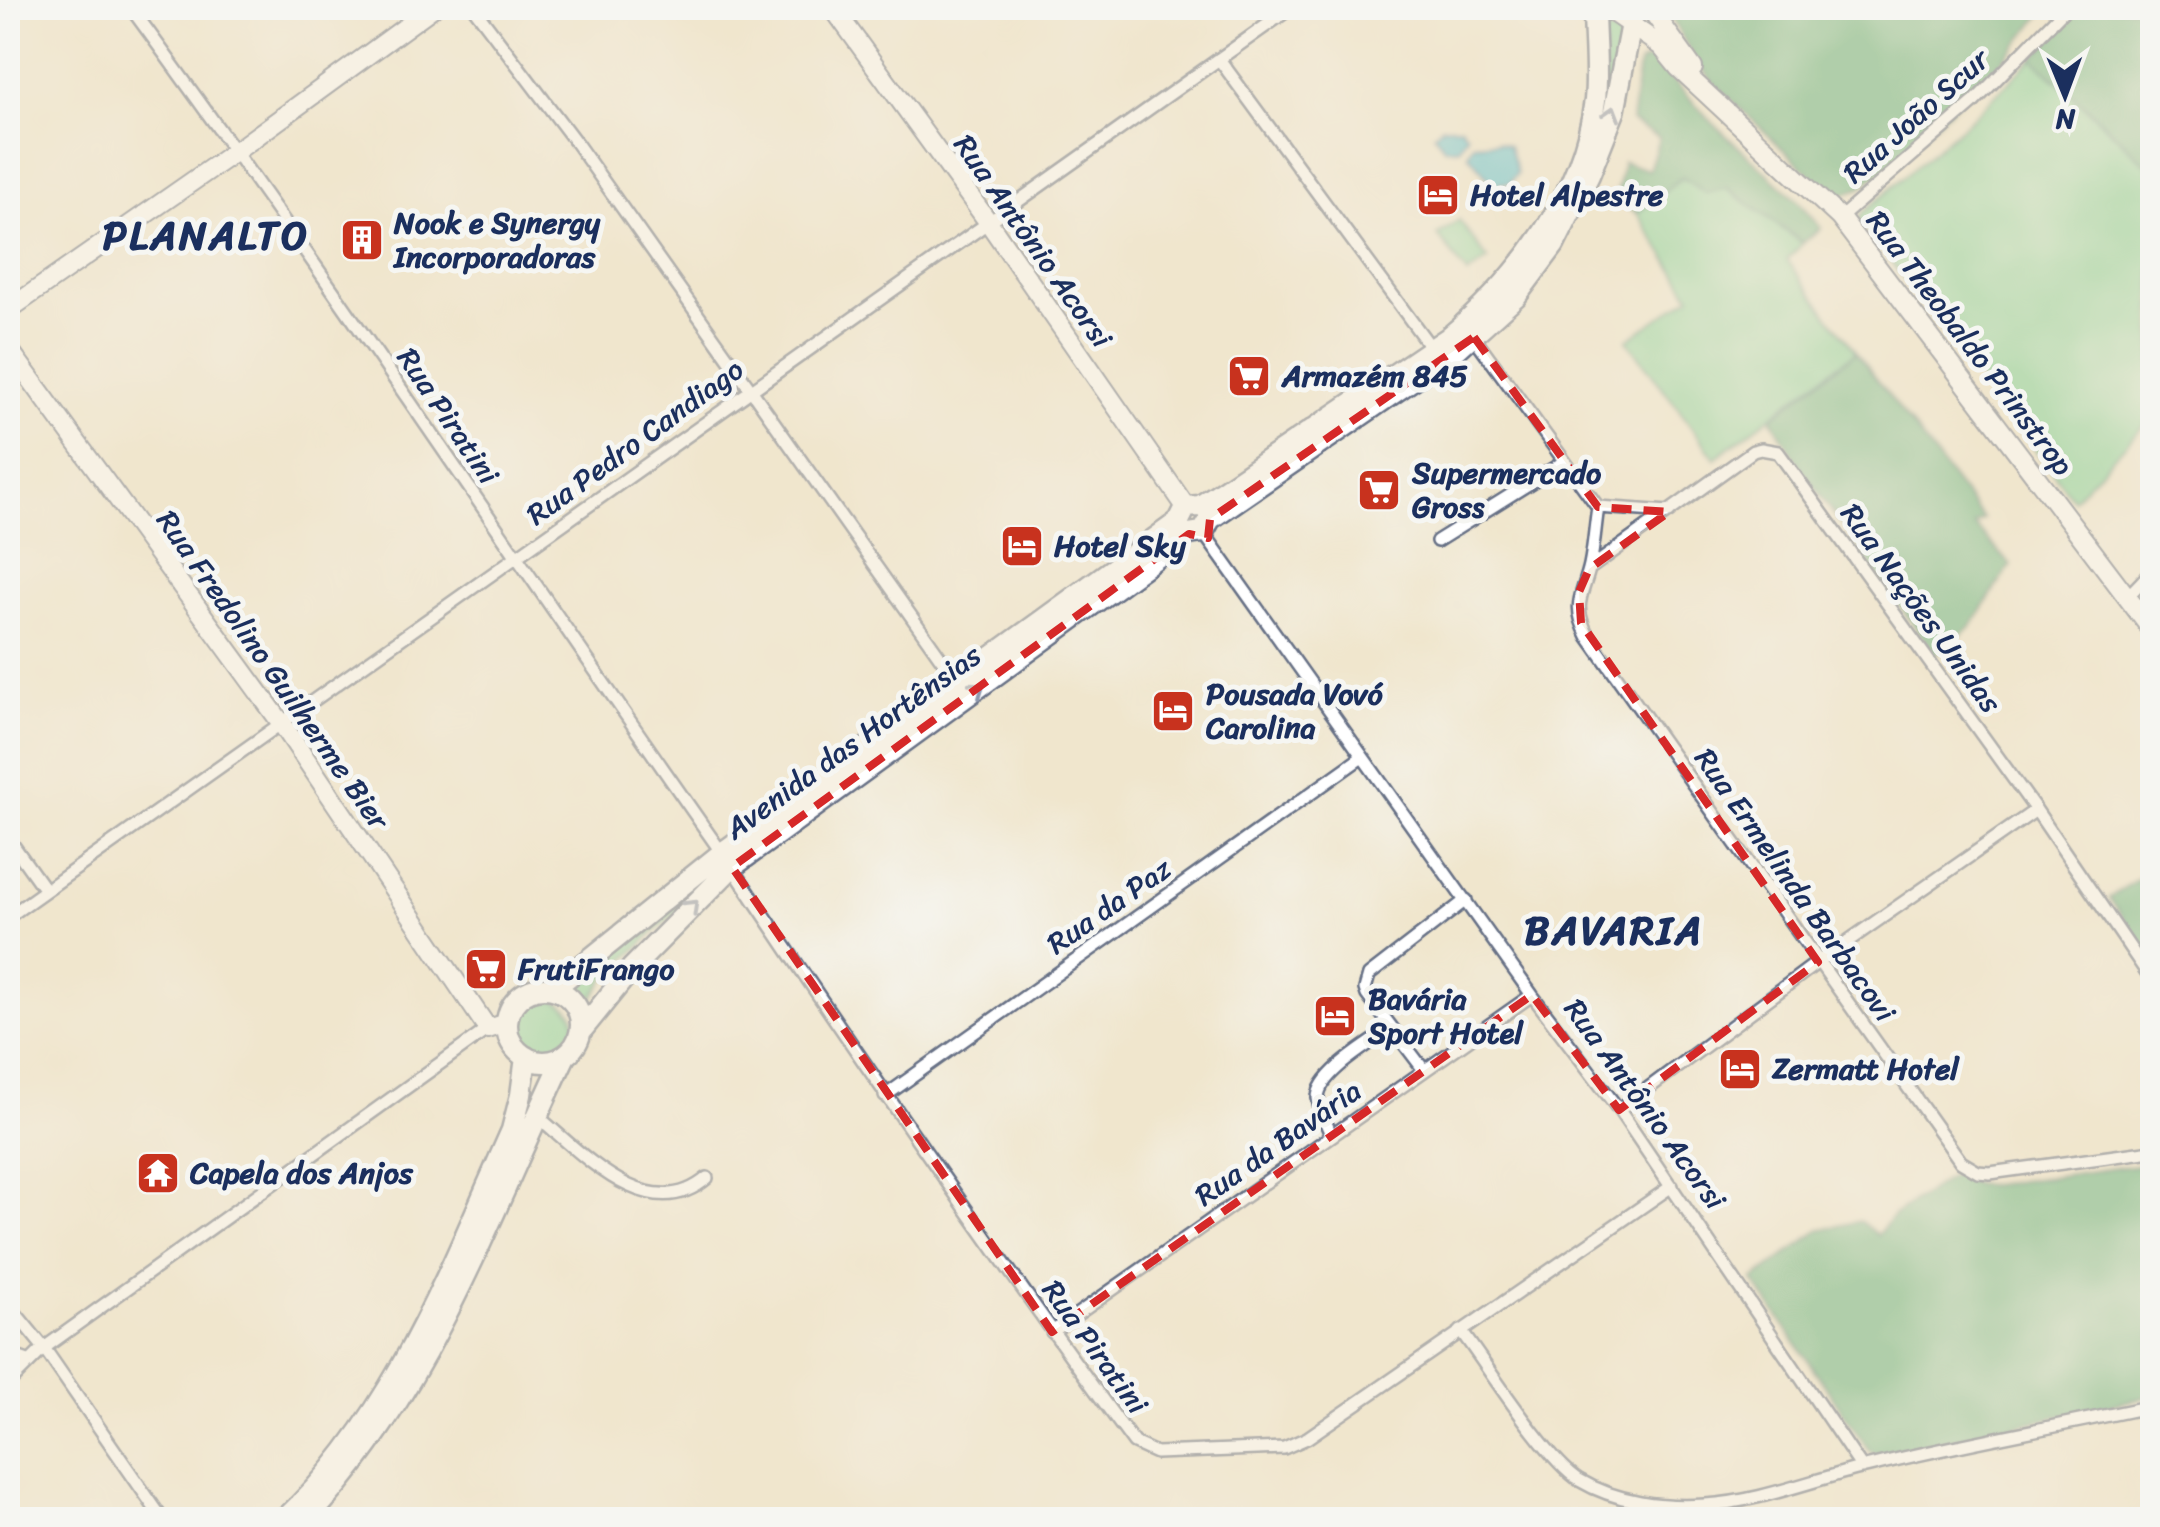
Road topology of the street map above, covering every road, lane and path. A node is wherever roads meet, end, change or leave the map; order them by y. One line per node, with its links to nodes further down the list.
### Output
1 (131, 8): 11 (street, Rua Piratini)
2 (432, 8): 11 (street)
3 (474, 8): 19 (street)
4 (833, 8): 13 (street, Rua Antônio Acorsi)
5 (1291, 8): 9 (street, Rua Pedro Candiago)
6 (1650, 8): 10 (street, Rua Theobaldo Prinstrop)
7 (2066, 8): 12 (street, Rua João Scur)
8 (1616, 11): 10 (street, Rua Theobaldo Prinstrop); 16 (main road, Avenida das Hortênsias, one-way to 8); 18 (main road, Avenida das Hortênsias)
9 (1218, 59): 13 (street, Rua Pedro Candiago); 18 (street)
10 (1722, 109): 12 (street, Rua Theobaldo Prinstrop)
11 (236, 151): 14 (street); 25 (street, Rua Piratini)
12 (1840, 218): 28 (street, Rua Theobaldo Prinstrop)
13 (989, 223): 19 (street, Rua Pedro Candiago); 23 (street, Rua Antônio Acorsi)
14 (8, 313): 15 (street)
15 (8, 326)
16 (1474, 337): 20 (street); 23 (main road, Avenida das Hortênsias)
17 (8, 348): 31 (street, Rua Fredolino Guilherme Bier)
18 (1432, 349): 23 (main road, Avenida das Hortênsias)
19 (752, 388): 25 (street, Rua Pedro Candiago); 30 (street)
20 (1562, 462): 21 (street); 24 (street)
21 (1598, 507): 22 (street); 26 (street, Rua Ermelinda Barbacovi)
22 (1668, 512): 26 (street, Rua Nações Unidas); 33 (street, Rua Nações Unidas)
23 (1195, 520): 30 (main road, Avenida das Hortênsias); 32 (street, Rua Antônio Acorsi); 35 (main road, Avenida das Hortênsias, one-way to 23)
24 (1438, 541)
25 (516, 559): 31 (street, Rua Pedro Candiago); 35 (street, Rua Piratini)
26 (1590, 569): 39 (street, Rua Ermelinda Barbacovi)
27 (2152, 571): 28 (street)
28 (2128, 596): 29 (street, Rua Theobaldo Prinstrop)
29 (2152, 630)
30 (957, 681): 35 (main road, Avenida das Hortênsias)
31 (282, 724): 36 (street, Rua Pedro Candiago); 43 (street, Rua Fredolino Guilherme Bier)
32 (1362, 757): 37 (street, Rua Antônio Acorsi); 49 (street, Rua da Paz)
33 (2036, 810): 39 (street); 40 (street, Rua Nações Unidas)
34 (8, 838): 36 (street)
35 (727, 860): 41 (main road, Avenida das Hortênsias); 45 (main road, Avenida das Hortênsias, one-way to 35); 49 (street, Rua Piratini)
36 (46, 890): 38 (street, Rua Pedro Candiago)
37 (1466, 900): 42 (street, Rua Antônio Acorsi); 44 (street)
38 (8, 917)
39 (1818, 962): 50 (street); 53 (street, Rua Ermelinda Barbacovi)
40 (2152, 980)
41 (553, 989): 43 (main road); 45 (main road)
42 (1532, 995): 48 (street, Rua da Bavária); 50 (street, Rua Antônio Acorsi)
43 (498, 1026): 47 (main road); 59 (street)
44 (1392, 1028): 48 (street); 52 (street)
45 (581, 1031): 46 (main road)
46 (565, 1056): 47 (main road); 51 (main road)
47 (526, 1057): 66 (main road)
48 (1424, 1070): 52 (street, Rua da Bavária)
49 (885, 1096): 58 (street, Rua Piratini)
50 (1619, 1110): 55 (street, Rua Antônio Acorsi)
51 (536, 1116): 54 (street); 67 (main road)
52 (1332, 1135): 58 (street, Rua da Bavária)
53 (2152, 1151)
54 (706, 1178)
55 (1672, 1186): 57 (street, Rua Piratini); 64 (street, Rua Antônio Acorsi)
56 (8, 1304): 59 (street)
57 (1461, 1330): 58 (street, Rua Piratini); 64 (street)
58 (1052, 1332)
59 (44, 1348): 61 (street); 65 (street)
60 (8, 1354): 61 (street)
61 (28, 1361): 62 (street)
62 (8, 1384)
63 (2152, 1406): 64 (street)
64 (1862, 1468)
65 (163, 1520)
66 (284, 1520)
67 (306, 1520)

